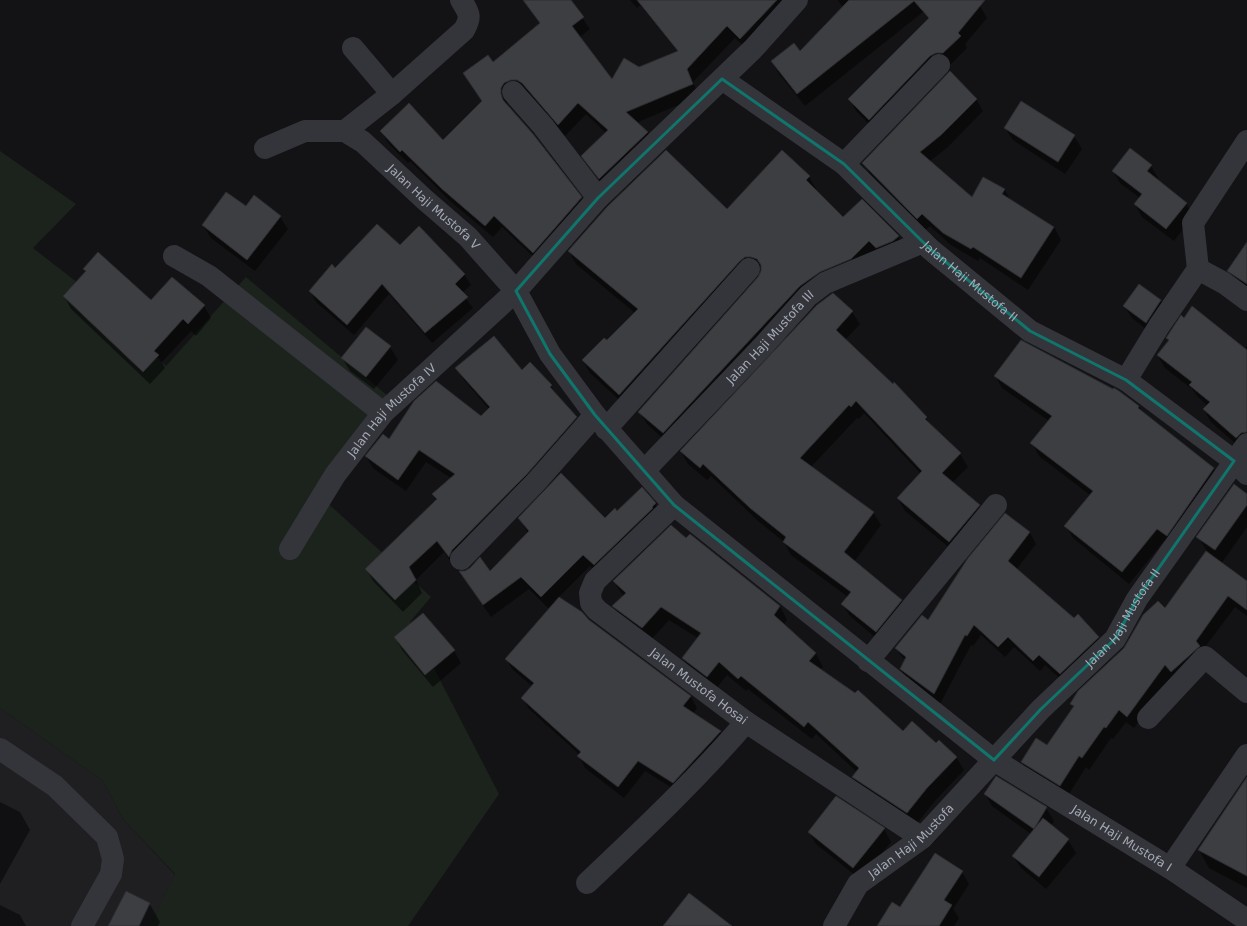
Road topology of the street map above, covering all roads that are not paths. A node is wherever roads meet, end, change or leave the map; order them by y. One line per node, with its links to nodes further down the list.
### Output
1 (461, 0): 7 (street)
2 (796, 0): 5 (street, Jalan Haji Mustofa IV)
3 (354, 48): 7 (street)
4 (939, 65): 11 (street)
5 (722, 79): 11 (street, Jalan Haji Mustofa II); 12 (street, Jalan Haji Mustofa IV)
6 (513, 92): 12 (street)
7 (392, 94): 8 (street)
8 (345, 131): 10 (street); 17 (street, Jalan Haji Mustofa V)
9 (1247, 140): 16 (street)
10 (265, 148)
11 (844, 164): 13 (street, Jalan Haji Mustofa II)
12 (598, 198): 17 (street, Jalan Haji Mustofa IV)
13 (923, 242): 19 (street, Jalan Haji Mustofa II); 23 (street, Jalan Haji Mustofa III)
14 (174, 256): 20 (street)
15 (749, 268): 21 (street)
16 (1198, 269): 18 (street); 19 (street)
17 (516, 291): 20 (street, Jalan Haji Mustofa IV); 21 (street, Jalan Haji Mustofa V)
18 (1247, 300)
19 (1126, 380): 22 (street, Jalan Haji Mustofa II)
20 (383, 413): 26 (street, Jalan Haji Mustofa IV)
21 (600, 422): 23 (street, Jalan Haji Mustofa V); 27 (street)
22 (1243, 460): 34 (street, Jalan Haji Mustofa II)
23 (644, 471): 24 (street, Jalan Haji Mustofa V)
24 (674, 505): 28 (street, Jalan Haji Mustofa I); 31 (street, Jalan Mustofa Hosai)
25 (996, 505): 28 (street)
26 (290, 549)
27 (461, 559)
28 (868, 661): 34 (street, Jalan Haji Mustofa I)
29 (1247, 692): 30 (street)
30 (1148, 718)
31 (746, 722): 35 (street, Jalan Mustofa Hosai); 37 (street)
32 (0, 749): 39 (street)
33 (1247, 755): 36 (street)
34 (994, 760): 35 (street, Jalan Haji Mustofa); 36 (street, Jalan Haji Mustofa I)
35 (922, 838): 40 (street, Jalan Haji Mustofa)
36 (1170, 868): 38 (street, Jalan Haji Mustofa I)
37 (587, 883)
38 (1247, 920)
39 (82, 926)
40 (834, 926)

